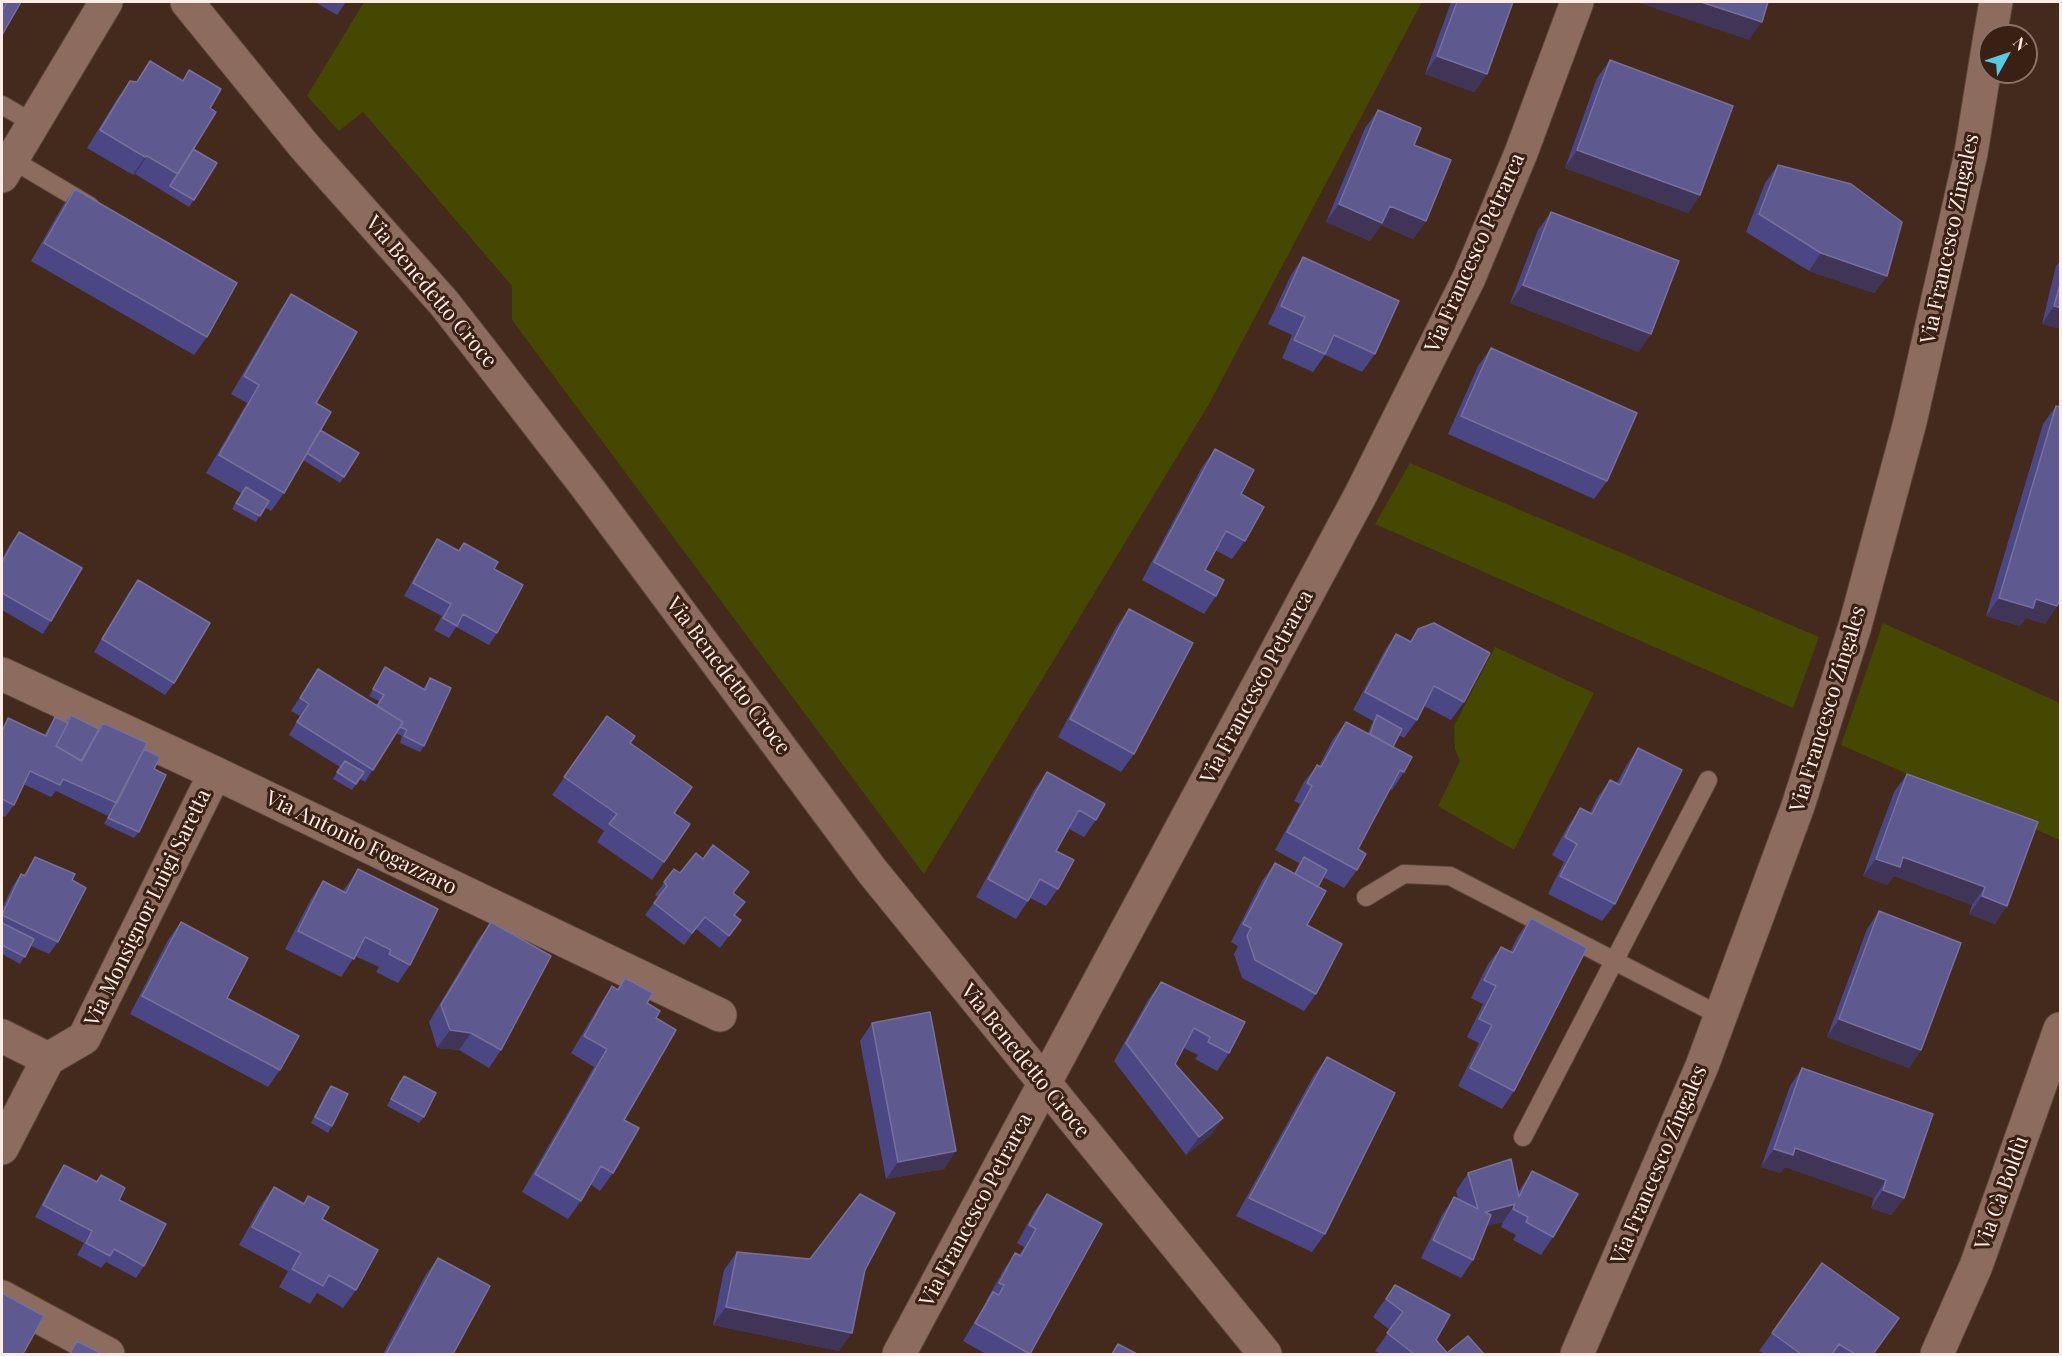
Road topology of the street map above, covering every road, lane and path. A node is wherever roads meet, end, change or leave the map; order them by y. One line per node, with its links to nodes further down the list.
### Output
1 (106, 2): 8 (street)
2 (187, 2): 21 (street, Via Benedetto Croce)
3 (1577, 2): 21 (street, Via Francesco Petrarca)
4 (1996, 2): 5 (street, Via Francesco Zingales)
5 (1992, 24)
6 (1982, 84): 17 (street, Via Francesco Zingales)
7 (2, 105): 8 (lane)
8 (33, 123): 9 (street)
9 (6, 168): 10 (lane)
10 (102, 213)
11 (2, 674): 12 (street, Via Antonio Fogazzaro)
12 (215, 773): 16 (street, Via Antonio Fogazzaro); 20 (street, Via Monsignor Luigi Saretta)
13 (1708, 780): 15 (lane)
14 (1366, 897): 15 (lane)
15 (1615, 961): 17 (lane); 22 (lane)
16 (720, 1015)
17 (1721, 1016): 28 (street, Via Francesco Zingales)
18 (2061, 1029): 29 (street, Via Cà Boldù)
19 (2, 1036): 20 (street)
20 (48, 1059): 23 (street)
21 (1043, 1085): 26 (street, Via Francesco Petrarca); 27 (street, Via Benedetto Croce)
22 (1523, 1137)
23 (2, 1149)
24 (2, 1297): 25 (street)
25 (108, 1354)
26 (898, 1354)
27 (1265, 1354)
28 (1577, 1354)
29 (1937, 1354)

